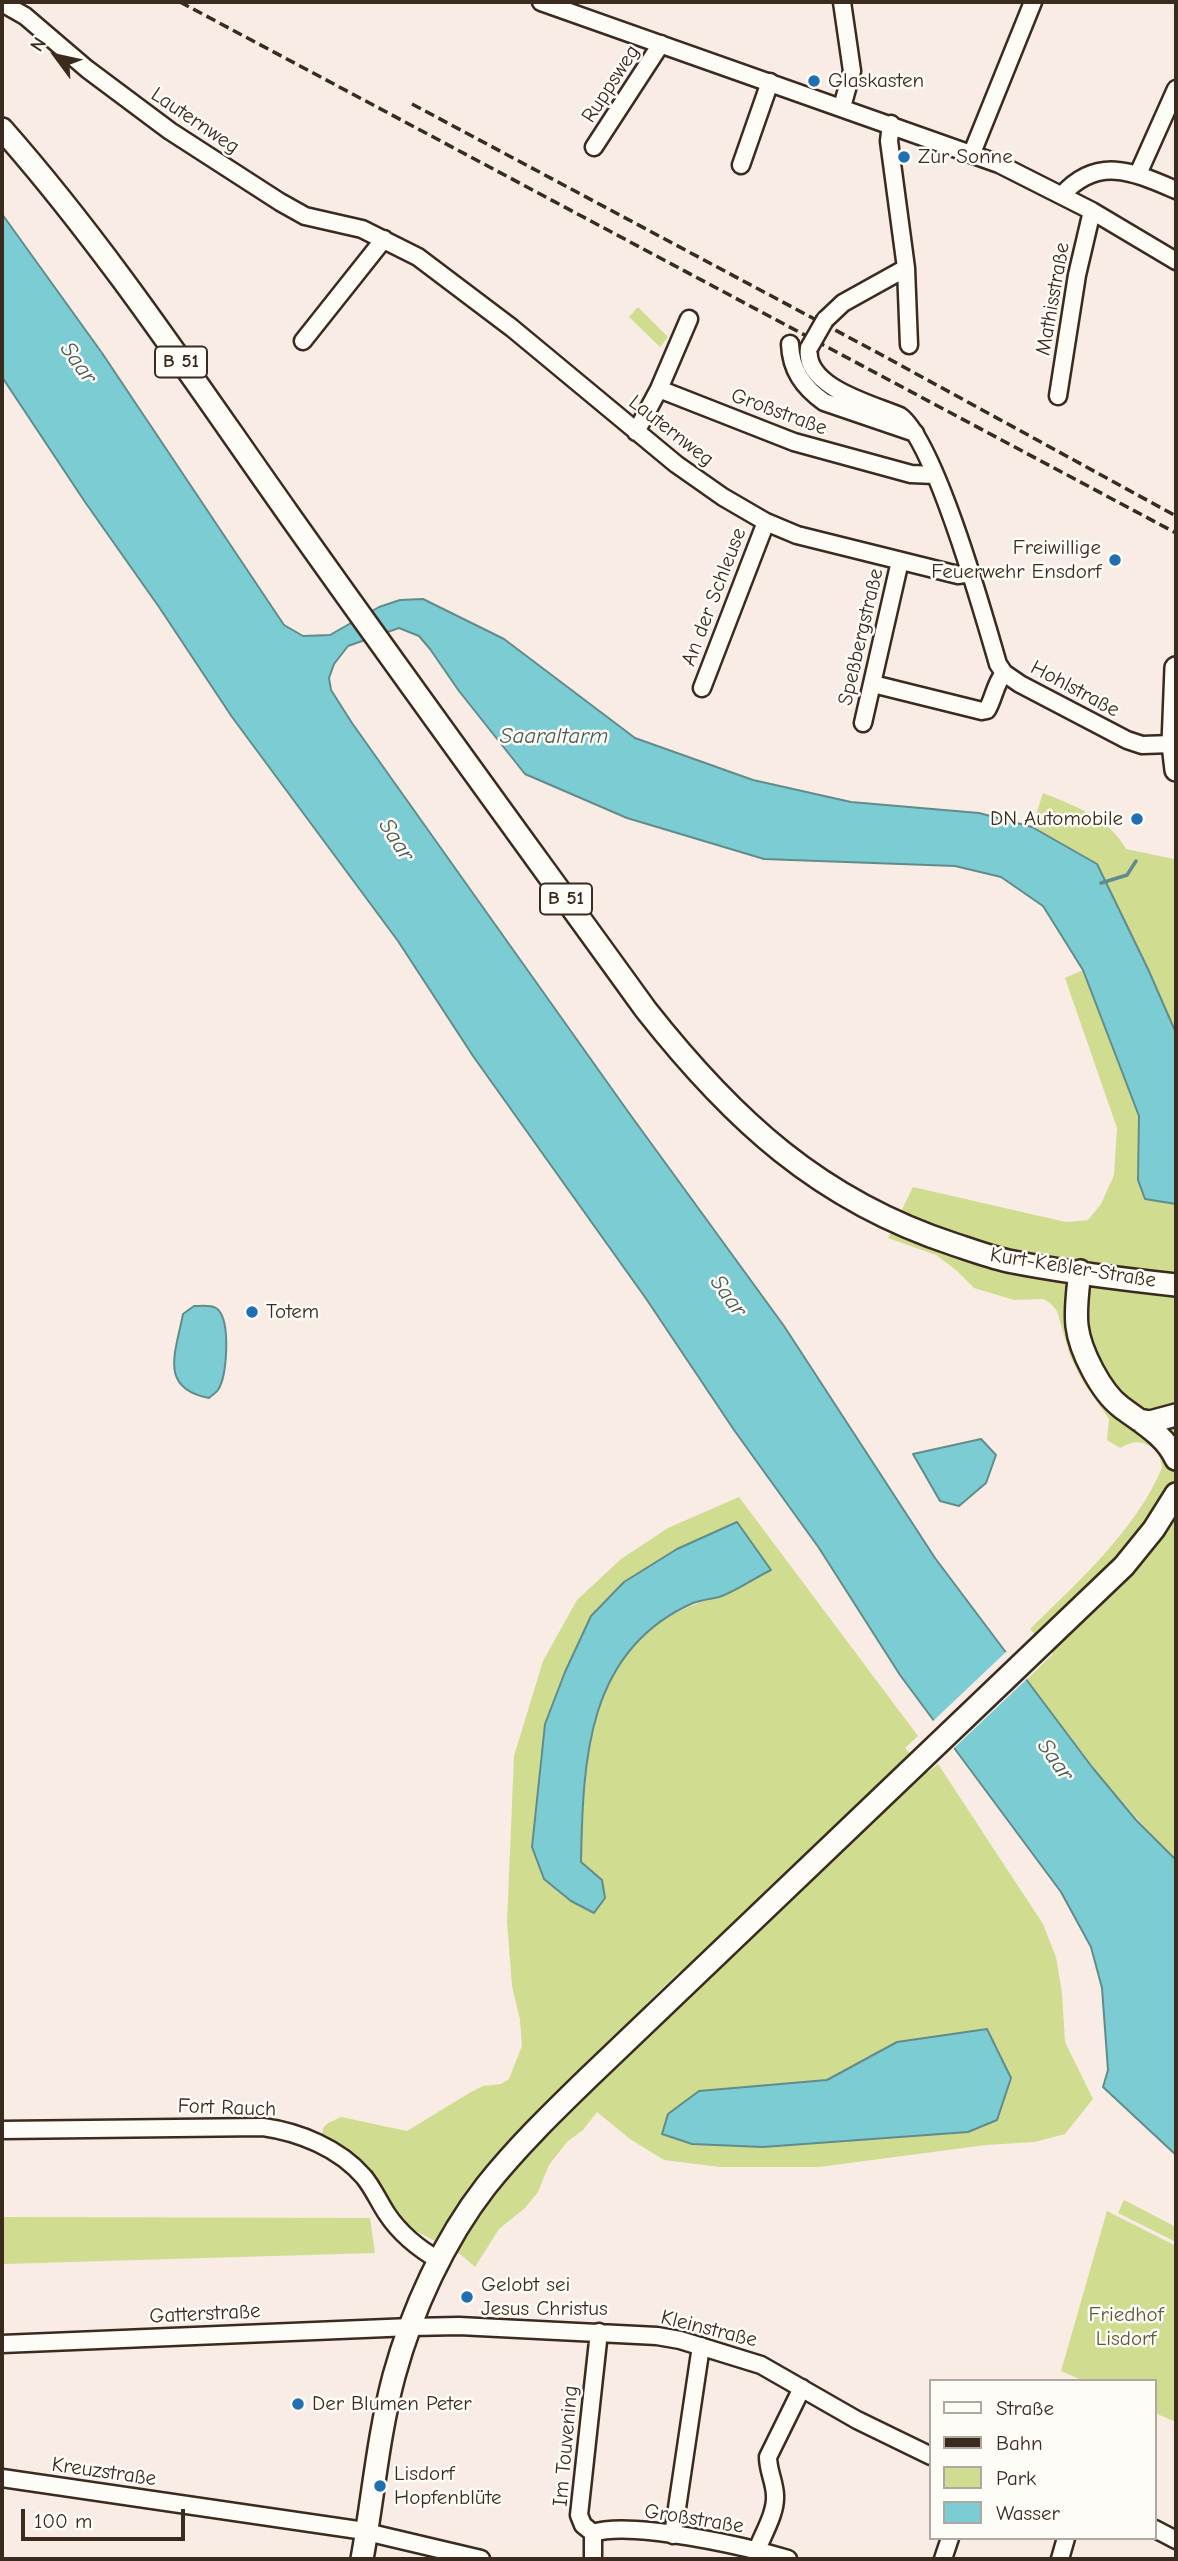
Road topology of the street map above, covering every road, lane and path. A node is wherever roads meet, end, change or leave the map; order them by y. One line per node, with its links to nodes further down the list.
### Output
1 (541, 2): 5 (street)
2 (842, 2): 8 (street)
3 (1033, 2): 12 (street)
4 (2, 3): 18 (street, Lauternweg)
5 (661, 44): 6 (street); 11 (street, Ruppsweg)
6 (770, 82): 8 (street); 13 (street)
7 (1176, 89): 14 (street)
8 (842, 107): 9 (street)
9 (891, 124): 12 (street); 21 (street)
10 (2, 129): 42 (main road, Kurt-Keßler-Straße / B 51)
11 (594, 147)
12 (972, 153): 16 (street)
13 (741, 166)
14 (1138, 174): 15 (street); 16 (street)
15 (1176, 190)
16 (1062, 195): 17 (street)
17 (1092, 211): 19 (street); 28 (street, Mathisstraße)
18 (384, 239): 24 (street); 29 (street, Lauternweg)
19 (1140, 241): 20 (street); 22 (street)
20 (1176, 261)
21 (906, 268): 26 (street); 30 (street, Hohlstraße, bridge)
22 (1176, 269)
23 (689, 319): 27 (street)
24 (303, 341)
25 (790, 344): 30 (street)
26 (909, 345)
27 (660, 389): 29 (street); 31 (street, Großstraße)
28 (1058, 396)
29 (636, 432): 32 (street, Lauternweg)
30 (915, 433): 31 (street, Hohlstraße)
31 (935, 475): 34 (street, Hohlstraße)
32 (766, 522): 33 (street, Lauternweg); 38 (street, An der Schleuse)
33 (900, 561): 34 (street, Lauternweg); 37 (street, Speßbergstraße)
34 (971, 573): 36 (street, Hohlstraße)
35 (1176, 668): 40 (main road)
36 (1004, 673): 37 (street); 40 (street, Hohlstraße)
37 (873, 684): 39 (street, Speßbergstraße)
38 (702, 688)
39 (863, 723)
40 (1173, 744): 41 (main road)
41 (1176, 770)
42 (1080, 1272): 43 (main road, Kurt-Keßler-Straße / B 51); 45 (main road)
43 (1176, 1285)
44 (1176, 1415): 45 (main road)
45 (1139, 1420): 46 (main road)
46 (1176, 1459)
47 (1176, 1472): 51 (main road)
48 (1176, 1494): 50 (main road)
49 (1176, 1506): 50 (main road)
50 (1154, 1529): 51 (main road)
51 (1075, 1610): 53 (main road)
52 (2, 2130): 53 (street, Fort Rauch)
53 (440, 2261): 54 (main road)
54 (411, 2327): 55 (street, Kleinstraße); 56 (street, Gatterstraße); 62 (main road)
55 (599, 2332): 57 (street, Kleinstraße); 63 (street, Im Touvening)
56 (2, 2344)
57 (701, 2346): 58 (street, Kleinstraße); 64 (street)
58 (802, 2388): 59 (street, Kleinstraße); 68 (street)
59 (930, 2456)
60 (2, 2478): 62 (street, Kreuzstraße)
61 (1157, 2530): 67 (street)
62 (367, 2532): 69 (main road); 70 (street, Kreuzstraße)
63 (593, 2533): 64 (street, Großstraße); 71 (street, Im Touvening)
64 (673, 2535): 68 (street, Großstraße)
65 (949, 2540): 73 (street)
66 (1065, 2540): 74 (street)
67 (1176, 2540)
68 (757, 2550): 72 (street, Großstraße)
69 (362, 2559)
70 (481, 2559)
71 (593, 2559)
72 (788, 2559)
73 (943, 2559)
74 (1060, 2559)

